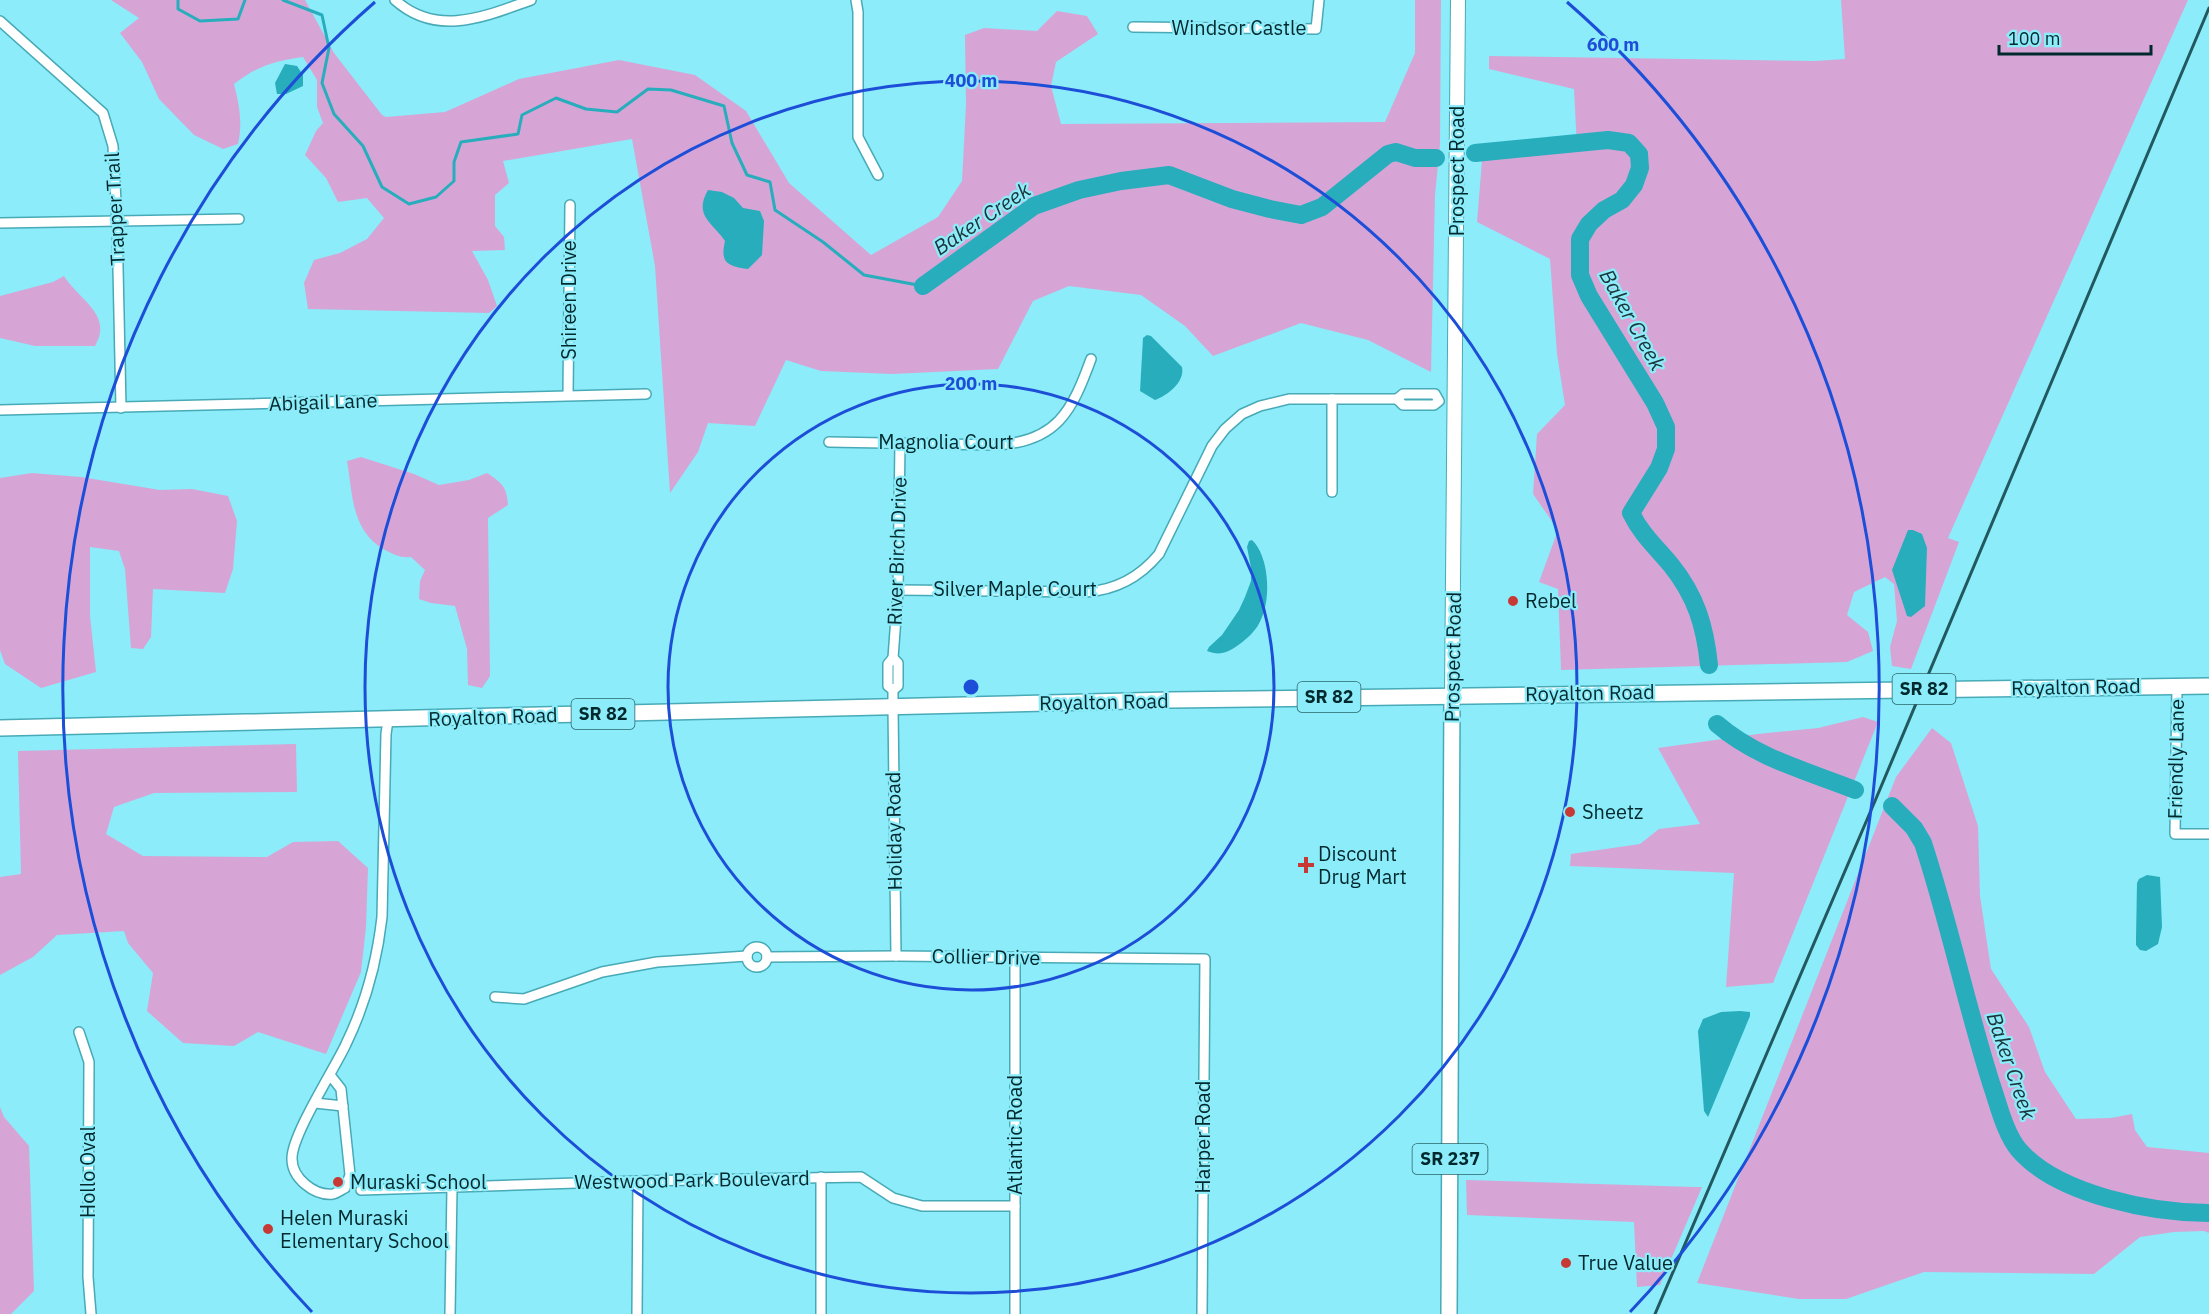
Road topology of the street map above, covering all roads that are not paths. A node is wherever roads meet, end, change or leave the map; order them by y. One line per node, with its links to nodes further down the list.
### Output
1 (395, 0): 2 (street)
2 (531, 0)
3 (856, 0): 8 (street)
4 (1319, 0): 7 (street, Windsor Castle)
5 (1458, 0): 17 (street, Prospect Road)
6 (0, 21): 11 (street, Trapper Trail)
7 (1133, 27)
8 (878, 175)
9 (570, 205): 15 (street, Shireen Drive)
10 (239, 219): 11 (street)
11 (117, 221): 12 (street); 18 (street, Trapper Trail)
12 (0, 223)
13 (1091, 360): 21 (street, Magnolia Court)
14 (646, 394): 15 (street, Abigail Lane)
15 (568, 395): 18 (street, Abigail Lane)
16 (1332, 399): 17 (street, Silver Maple Court); 22 (street); 23 (street, Silver Maple Court)
17 (1455, 400): 26 (street, Prospect Road)
18 (122, 408): 19 (street, Abigail Lane)
19 (0, 411)
20 (829, 442): 21 (street, Magnolia Court)
21 (900, 443): 23 (street, River Birch Drive)
22 (1332, 492)
23 (898, 590): 27 (street, River Birch Drive)
24 (2176, 686): 25 (main road, Royalton Road / SR 82); 26 (main road, Royalton Road / SR 82); 30 (street, Friendly Lane)
25 (2209, 686)
26 (1452, 695): 27 (main road, Royalton Road / SR 82); 52 (main road, Prospect Road / SR 237)
27 (892, 706): 28 (main road, Royalton Road / SR 82); 32 (street, Holiday Road)
28 (388, 720): 29 (main road, Royalton Road / SR 82); 38 (street)
29 (0, 728)
30 (2209, 834)
31 (747, 956): 33 (street, Collier Drive); 33 (street, Collier Drive); 36 (street, Collier Drive)
32 (897, 956): 33 (street, Collier Drive); 34 (street, Collier Drive)
33 (767, 957)
34 (1015, 957): 35 (street, Collier Drive); 45 (street, Atlantic Road)
35 (1205, 959): 51 (street, Harper Road)
36 (495, 997)
37 (79, 1032): 46 (street, Hollo Oval)
38 (330, 1075): 39 (street); 40 (street)
39 (315, 1103): 40 (street); 40 (street)
40 (343, 1106)
41 (821, 1177): 42 (street, Westwood Park Boulevard); 45 (street, Westwood Park Boulevard); 49 (street)
42 (638, 1181): 43 (street, Westwood Park Boulevard); 48 (street)
43 (452, 1188): 44 (street, Westwood Park Boulevard); 47 (street)
44 (361, 1190)
45 (1015, 1206): 50 (street, Atlantic Road)
46 (91, 1314)
47 (450, 1314)
48 (638, 1314)
49 (821, 1314)
50 (1015, 1314)
51 (1202, 1314)
52 (1449, 1314)

